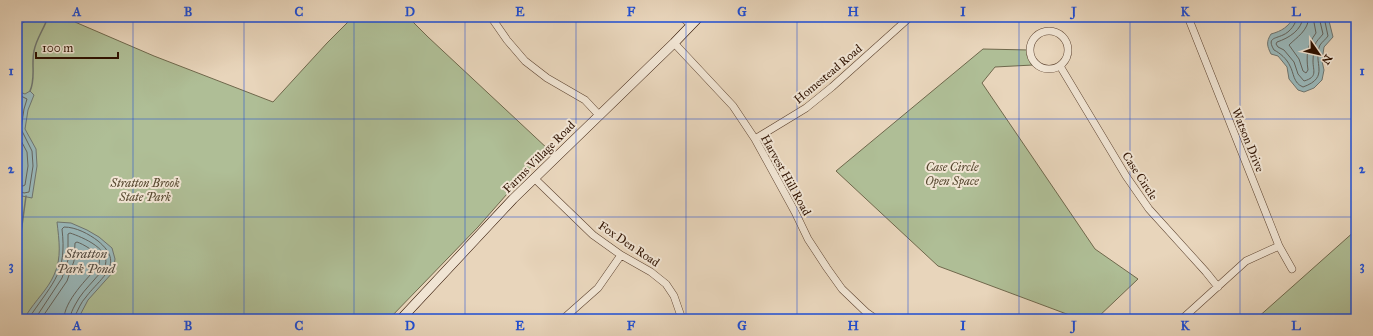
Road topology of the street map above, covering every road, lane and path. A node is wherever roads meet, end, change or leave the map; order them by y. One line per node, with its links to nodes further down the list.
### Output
1 (491, 17): 9 (street)
2 (682, 17): 6 (street)
3 (699, 17): 6 (main road, Farms Village Road)
4 (910, 17): 10 (street, Homestead Road)
5 (1188, 17): 12 (street, Watson Drive)
6 (691, 25): 7 (main road, Farms Village Road)
7 (674, 43): 9 (main road, Farms Village Road); 10 (street, Harvest Hill Road)
8 (1060, 66): 8 (street); 15 (street, Case Circle)
9 (598, 115): 11 (main road, Farms Village Road)
10 (755, 139): 19 (street, Harvest Hill Road)
11 (534, 178): 13 (street, Fox Den Road); 16 (main road, Farms Village Road)
12 (1279, 246): 14 (street, Watson Drive); 15 (street)
13 (621, 255): 17 (street); 18 (street, Fox Den Road)
14 (1292, 268)
15 (1218, 287): 20 (street)
16 (401, 319)
17 (563, 319)
18 (682, 319)
19 (876, 319)
20 (1182, 319)

